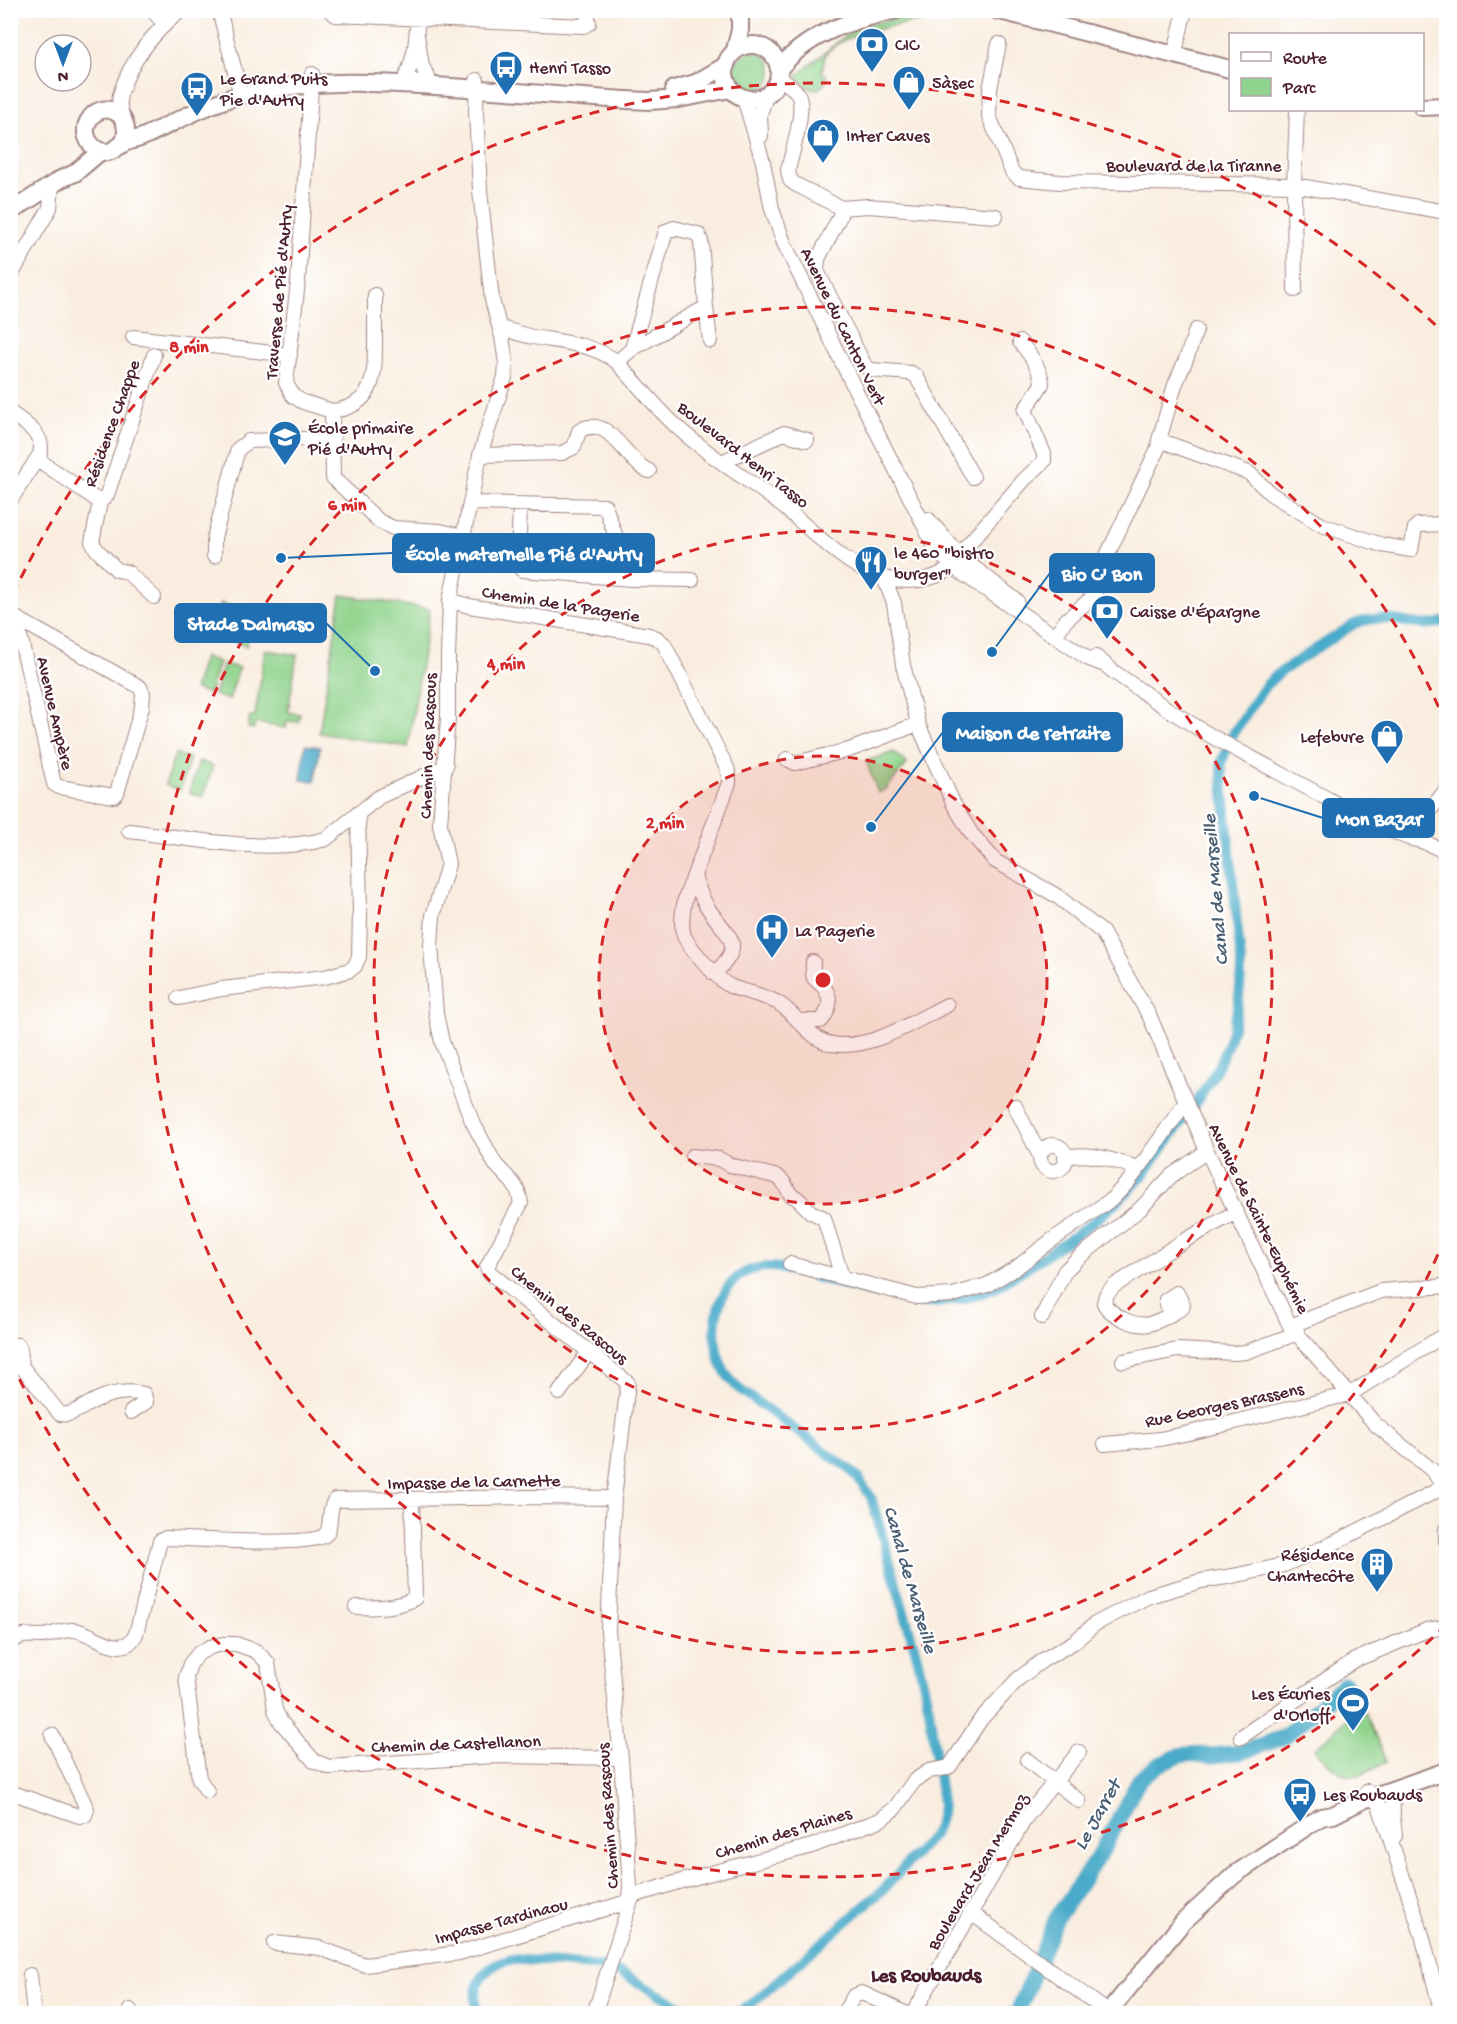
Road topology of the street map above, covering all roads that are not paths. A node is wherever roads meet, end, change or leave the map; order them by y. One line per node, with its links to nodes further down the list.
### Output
1 (182, 10): 32 (street)
2 (219, 10): 25 (street)
3 (329, 10): 12 (street)
4 (586, 10): 12 (street)
5 (742, 10): 15 (main road); 16 (main road)
6 (865, 10): 15 (main road)
7 (897, 10): 21 (main road)
8 (996, 10): 17 (main road)
9 (1027, 10): 17 (main road)
10 (1185, 10): 17 (street)
11 (161, 14): 30 (street)
12 (418, 15): 13 (street)
13 (417, 35): 23 (street); 23 (street)
14 (999, 45): 38 (street, Boulevard de la Tiranne)
15 (761, 46): 16 (main road); 21 (main road)
16 (735, 50): 19 (main road)
17 (1175, 52): 18 (main road); 20 (main road)
18 (1229, 60)
19 (725, 66): 24 (main road); 26 (main road)
20 (1229, 69)
21 (779, 73): 27 (main road); 39 (street)
22 (312, 79): 23 (main road); 25 (main road); 54 (street, Traverse de Pié d'Autry)
23 (417, 79): 24 (main road)
24 (477, 84): 26 (main road); 47 (street)
25 (240, 91): 32 (main road); 34 (main road)
26 (738, 93): 27 (main road); 36 (street, Avenue du Canton Vert)
27 (766, 96): 36 (street, Avenue du Canton Vert)
28 (1446, 106): 29 (main road)
29 (1424, 107)
30 (105, 110): 32 (main road); 33 (main road)
31 (1298, 111): 38 (street, Boulevard de la Tiranne)
32 (124, 120): 34 (main road)
33 (88, 140): 35 (main road); 37 (main road)
34 (123, 144): 35 (main road)
35 (101, 151): 37 (main road)
36 (763, 162): 73 (street, Avenue du Canton Vert)
37 (57, 182): 40 (main road); 43 (street)
38 (1294, 184): 41 (street); 44 (street)
39 (841, 208): 42 (street); 65 (street)
40 (10, 212)
41 (1446, 212)
42 (996, 216)
43 (10, 277)
44 (1294, 290)
45 (375, 295): 56 (street)
46 (706, 307): 50 (street); 52 (street); 52 (street)
47 (501, 328): 55 (street, Boulevard Henri Tasso); 61 (street, Chemin des Rascous)
48 (1196, 330): 60 (street)
49 (133, 337): 54 (street)
50 (710, 341)
51 (1020, 342): 73 (street, Boulevard Henri Tasso)
52 (632, 349): 55 (street)
53 (154, 355): 67 (street, Résidence Chappe)
54 (290, 355): 56 (street, Traverse de Pié d'Autry)
55 (618, 362): 63 (street, Boulevard Henri Tasso)
56 (333, 411): 58 (street)
57 (10, 412): 62 (street)
58 (333, 438): 71 (street); 72 (street)
59 (807, 440): 63 (street)
60 (1160, 440): 70 (street); 80 (street)
61 (480, 455): 64 (street); 68 (street, Chemin des Rascous)
62 (37, 459): 66 (street); 67 (street, Résidence Chappe)
63 (722, 462): 74 (street, Boulevard Henri Tasso)
64 (649, 471)
65 (973, 477)
66 (10, 501)
67 (100, 502): 77 (street, Résidence Chappe)
68 (470, 503): 69 (street); 71 (street, Chemin des Rascous)
69 (520, 505): 75 (street); 75 (street)
70 (1446, 524)
71 (463, 536): 78 (street, Chemin des Rascous)
72 (214, 556)
73 (954, 557): 74 (street, Boulevard Henri Tasso); 80 (street, Avenue du Canton Vert)
74 (884, 578): 81 (street, Avenue de Sainte-Euphémie)
75 (631, 579): 76 (street)
76 (692, 580)
77 (154, 597)
78 (450, 600): 83 (street, Chemin des Rascous); 91 (street, Chemin de la Pagerie)
79 (13, 615): 79 (street, Avenue Ampère)
80 (1056, 633): 89 (street, Avenue du Canton Vert)
81 (918, 724): 82 (street); 98 (street, Avenue de Sainte-Euphémie)
82 (787, 759)
83 (446, 766): 86 (street); 113 (street, Chemin des Rascous)
84 (1446, 782): 87 (street)
85 (1446, 790): 87 (street)
86 (358, 813): 88 (street); 94 (street)
87 (1419, 824): 89 (street)
88 (129, 831)
89 (1410, 839): 90 (street, Avenue du Canton Vert)
90 (1446, 854)
91 (694, 876): 93 (street, Chemin de la Pagerie); 93 (street)
92 (813, 962): 96 (street)
93 (714, 974): 96 (street)
94 (179, 998)
95 (947, 1005): 96 (street)
96 (800, 1021)
97 (1015, 1106): 101 (street)
98 (1188, 1109): 99 (street, Avenue de Sainte-Euphémie); 103 (street)
99 (1207, 1151): 104 (street, Avenue de Sainte-Euphémie); 109 (street)
100 (692, 1156): 106 (street)
101 (1040, 1156): 102 (street); 102 (street)
102 (1065, 1157): 103 (street)
103 (1138, 1168): 106 (street)
104 (1236, 1212): 108 (street); 110 (street, Avenue de Sainte-Euphémie)
105 (790, 1264): 106 (street)
106 (843, 1277)
107 (1446, 1286): 110 (street)
108 (1170, 1314)
109 (1042, 1317)
110 (1294, 1330): 114 (street); 116 (street, Avenue de Sainte-Euphémie)
111 (1446, 1334): 116 (street, Rue Georges Brassens)
112 (10, 1345): 117 (street)
113 (588, 1353): 115 (street); 120 (street, Chemin des Rascous)
114 (1123, 1361)
115 (559, 1393)
116 (1350, 1394): 118 (street, Rue Georges Brassens); 119 (street, Avenue de Sainte-Euphémie)
117 (130, 1412)
118 (1105, 1444)
119 (1445, 1489): 142 (street, Chemin des Plaines)
120 (614, 1498): 121 (street, Impasse de la Carnette); 130 (street, Chemin des Rascous)
121 (412, 1500): 124 (street); 126 (street, Impasse de la Carnette)
122 (1446, 1529): 123 (street)
123 (1446, 1541)
124 (356, 1607)
125 (1446, 1627): 128 (street)
126 (10, 1642)
127 (52, 1735): 137 (street)
128 (1241, 1737)
129 (1079, 1752): 134 (street, Boulevard Jean Mermoz)
130 (621, 1758): 136 (street, Chemin de Castellanon); 142 (street, Chemin des Rascous)
131 (1027, 1760): 134 (street)
132 (1446, 1762): 138 (main road)
133 (1446, 1771): 135 (main road)
134 (1054, 1782): 139 (street); 143 (street, Boulevard Jean Mermoz)
135 (1400, 1788): 138 (main road); 140 (street)
136 (207, 1791)
137 (10, 1792)
138 (1375, 1792): 140 (street); 141 (street); 152 (main road)
139 (1079, 1801)
140 (1396, 1839): 141 (street)
141 (1401, 1868): 146 (street)
142 (631, 1900): 144 (street, Impasse Tardinaou); 148 (street)
143 (970, 1912): 151 (street, Boulevard Jean Mermoz); 152 (street)
144 (274, 1943)
145 (30, 1975): 147 (street)
146 (1443, 2010)
147 (34, 2013)
148 (594, 2013)
149 (843, 2013): 150 (street)
150 (907, 2013)
151 (913, 2013)
152 (1107, 2013)

